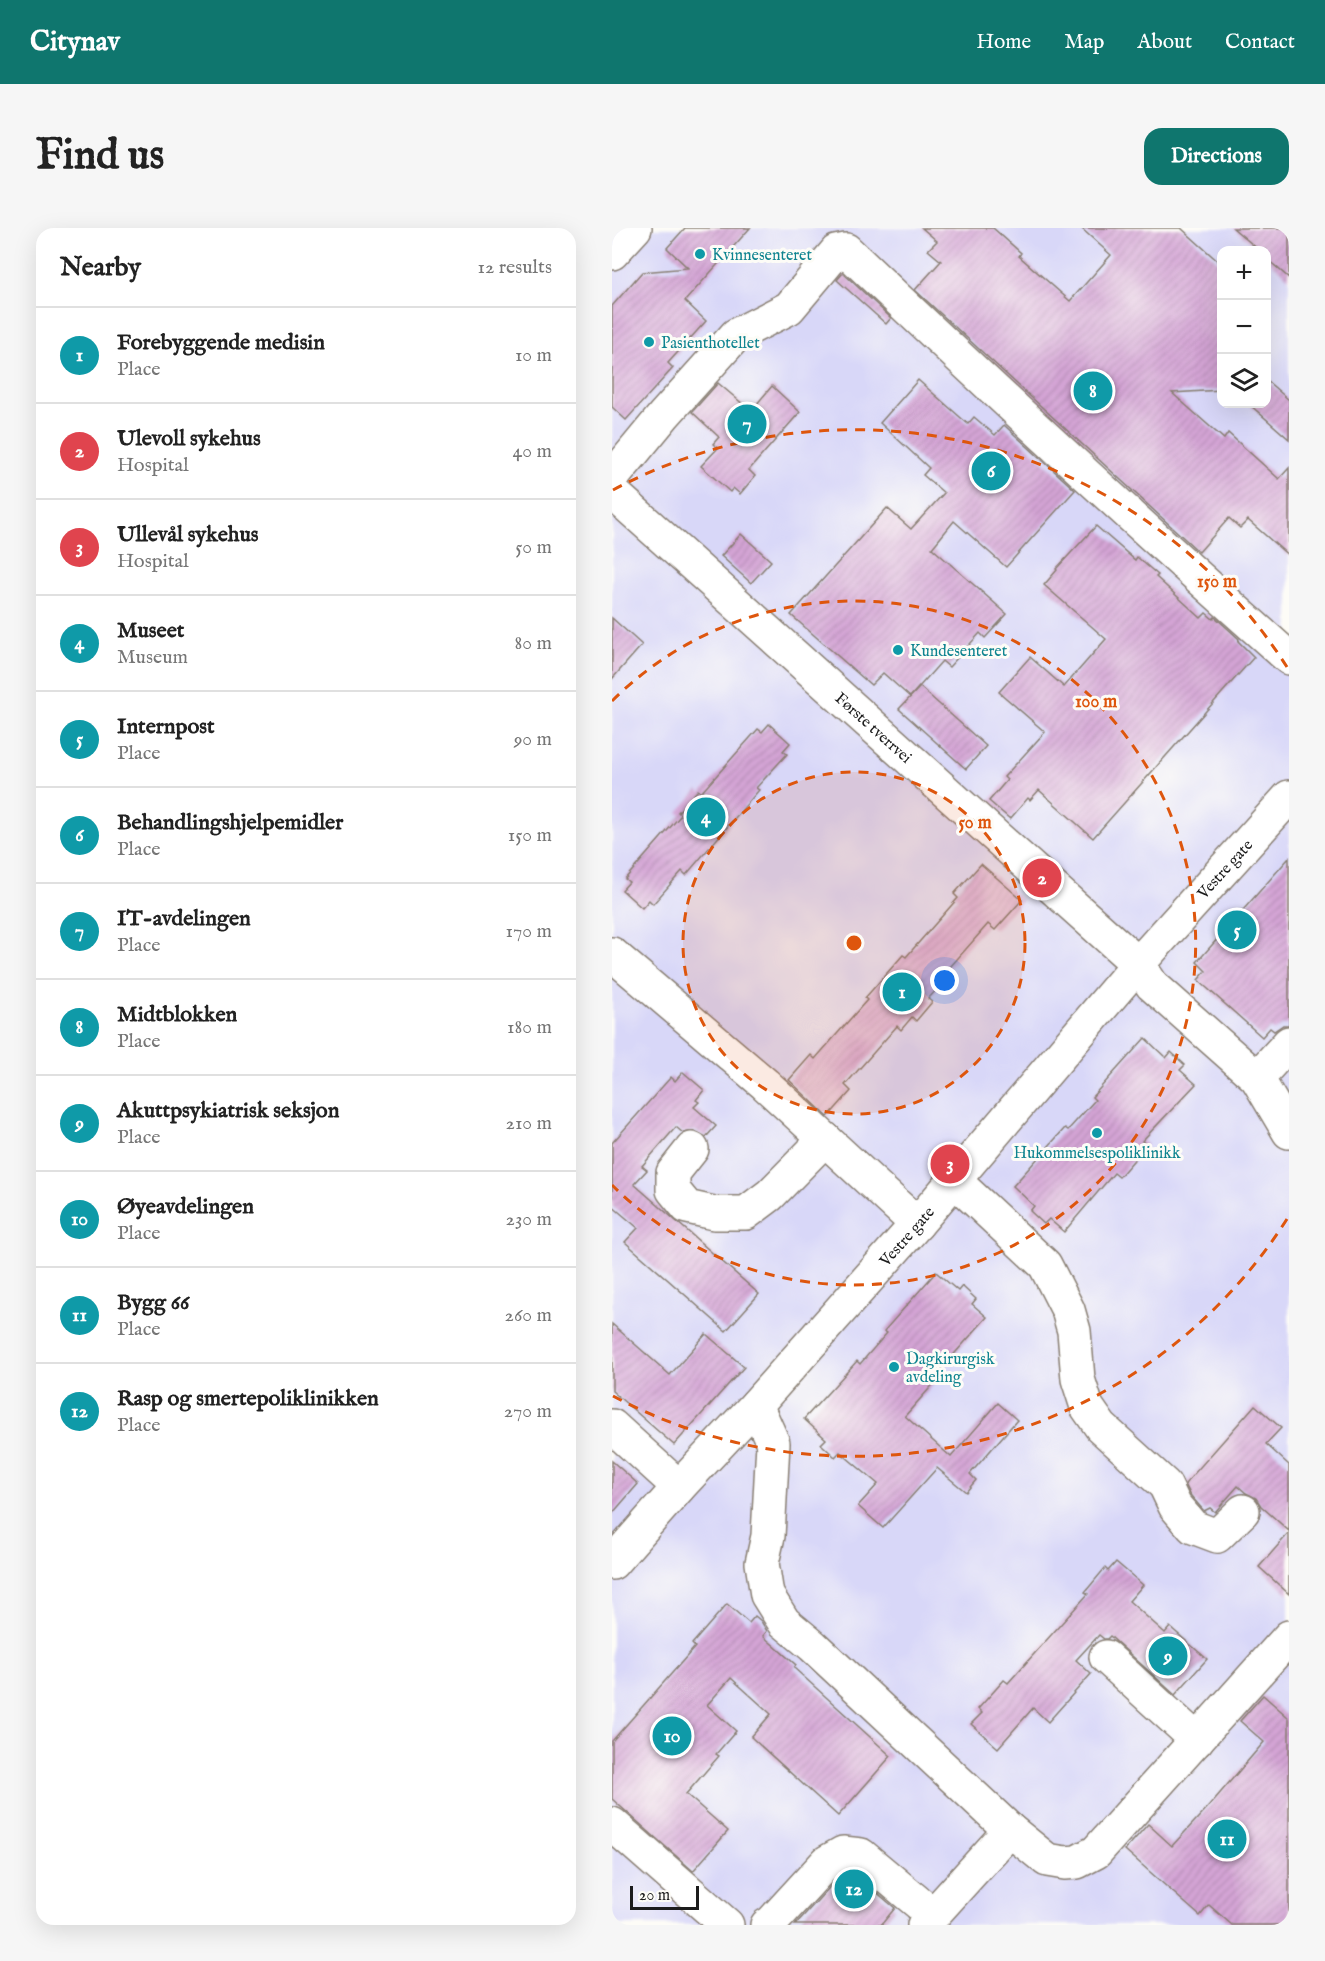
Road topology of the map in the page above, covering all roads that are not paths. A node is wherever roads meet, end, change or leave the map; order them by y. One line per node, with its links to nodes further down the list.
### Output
1 (635, 228): 2 (street)
2 (612, 253)
3 (612, 478): 5 (street)
4 (612, 492): 8 (street, Første tverrvei)
5 (1289, 658)
6 (1289, 797): 8 (street, Vestre gate)
7 (612, 954): 12 (street)
8 (1138, 964): 10 (street, Første tverrvei); 14 (street, Vestre gate)
9 (1289, 1043): 10 (street)
10 (1257, 1078): 11 (street, Første tverrvei)
11 (1289, 1132)
12 (825, 1139): 13 (street); 15 (street)
13 (692, 1149)
14 (955, 1181): 15 (street, Vestre gate); 19 (street)
15 (917, 1224): 16 (street, Vestre gate)
16 (756, 1404): 18 (street, Vestre gate); 25 (street)
17 (612, 1426): 18 (street)
18 (679, 1487): 20 (street, Vestre gate)
19 (1243, 1511)
20 (612, 1563)
21 (1289, 1637): 23 (street)
22 (1106, 1657): 23 (street)
23 (1197, 1740): 25 (street)
24 (612, 1824): 27 (street)
25 (1010, 1830): 26 (street)
26 (928, 1920): 28 (street)
27 (727, 1925)
28 (767, 1925)

